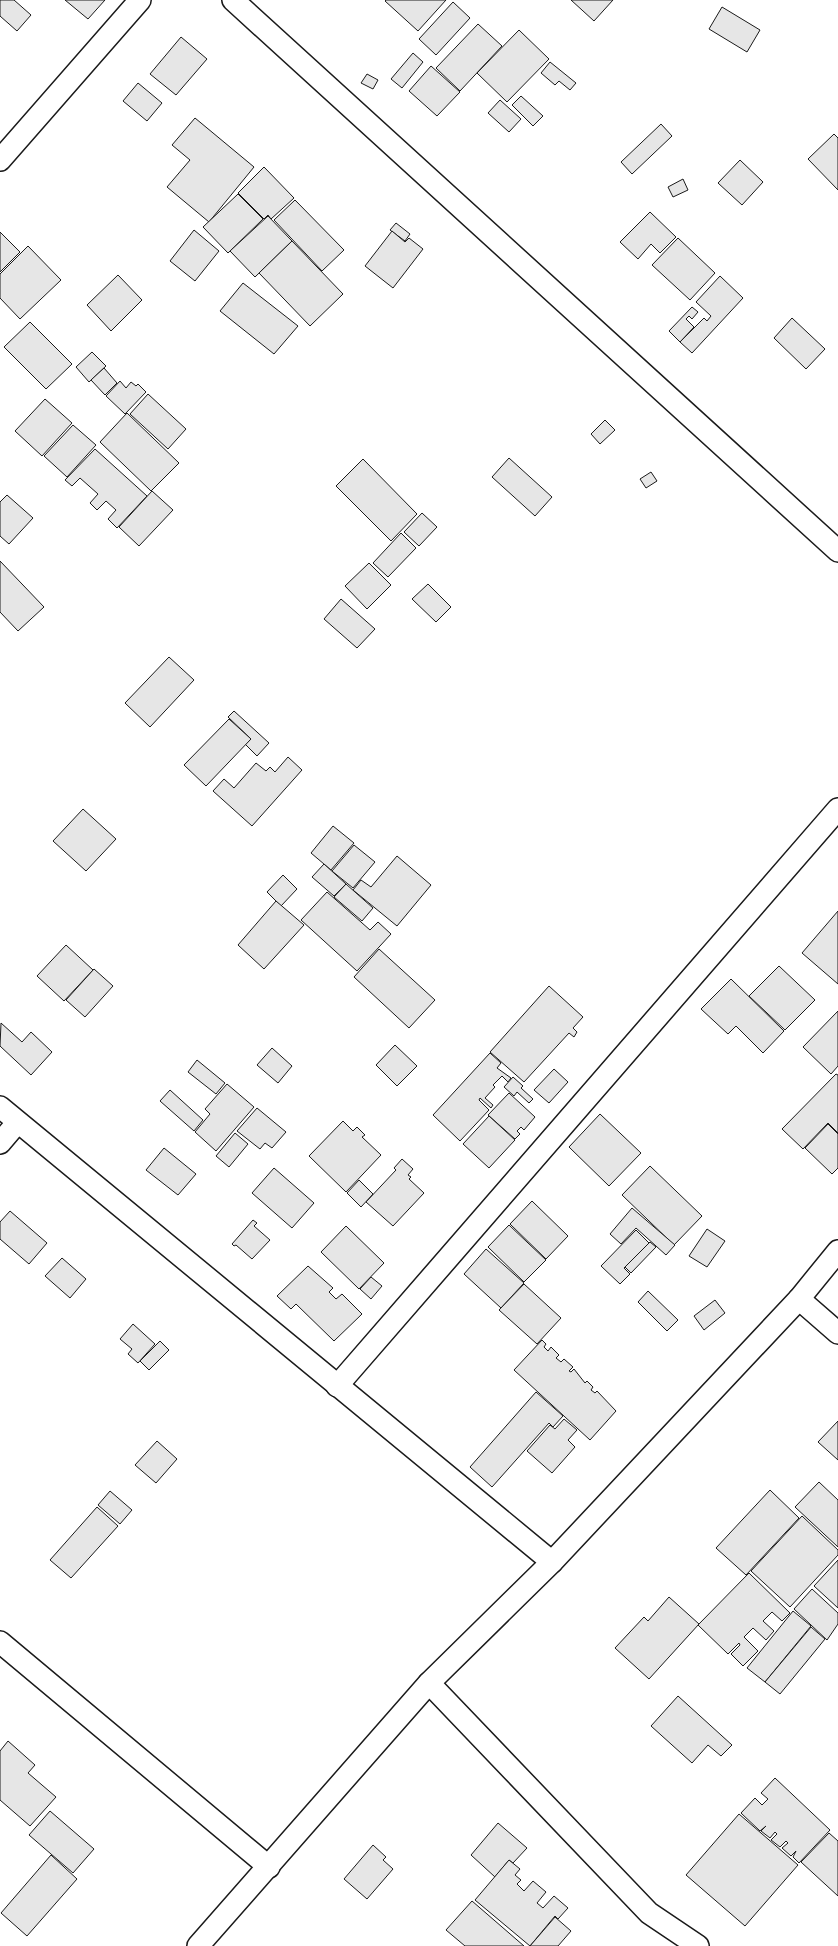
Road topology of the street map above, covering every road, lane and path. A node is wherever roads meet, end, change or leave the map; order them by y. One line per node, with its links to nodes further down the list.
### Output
1 (140, 0): 3 (street)
2 (233, 0): 4 (street)
3 (0, 160)
4 (838, 551)
5 (838, 810): 12 (street)
6 (0, 1107): 7 (street)
7 (17, 1123): 8 (street); 12 (street)
8 (0, 1143)
9 (838, 1251): 10 (street)
10 (799, 1299): 11 (street); 13 (street)
11 (838, 1333)
12 (337, 1386): 13 (street)
13 (552, 1562): 15 (street)
14 (0, 1642): 16 (street)
15 (429, 1683): 16 (street); 18 (street)
16 (269, 1867): 17 (street)
17 (198, 1946)
18 (698, 1946)

